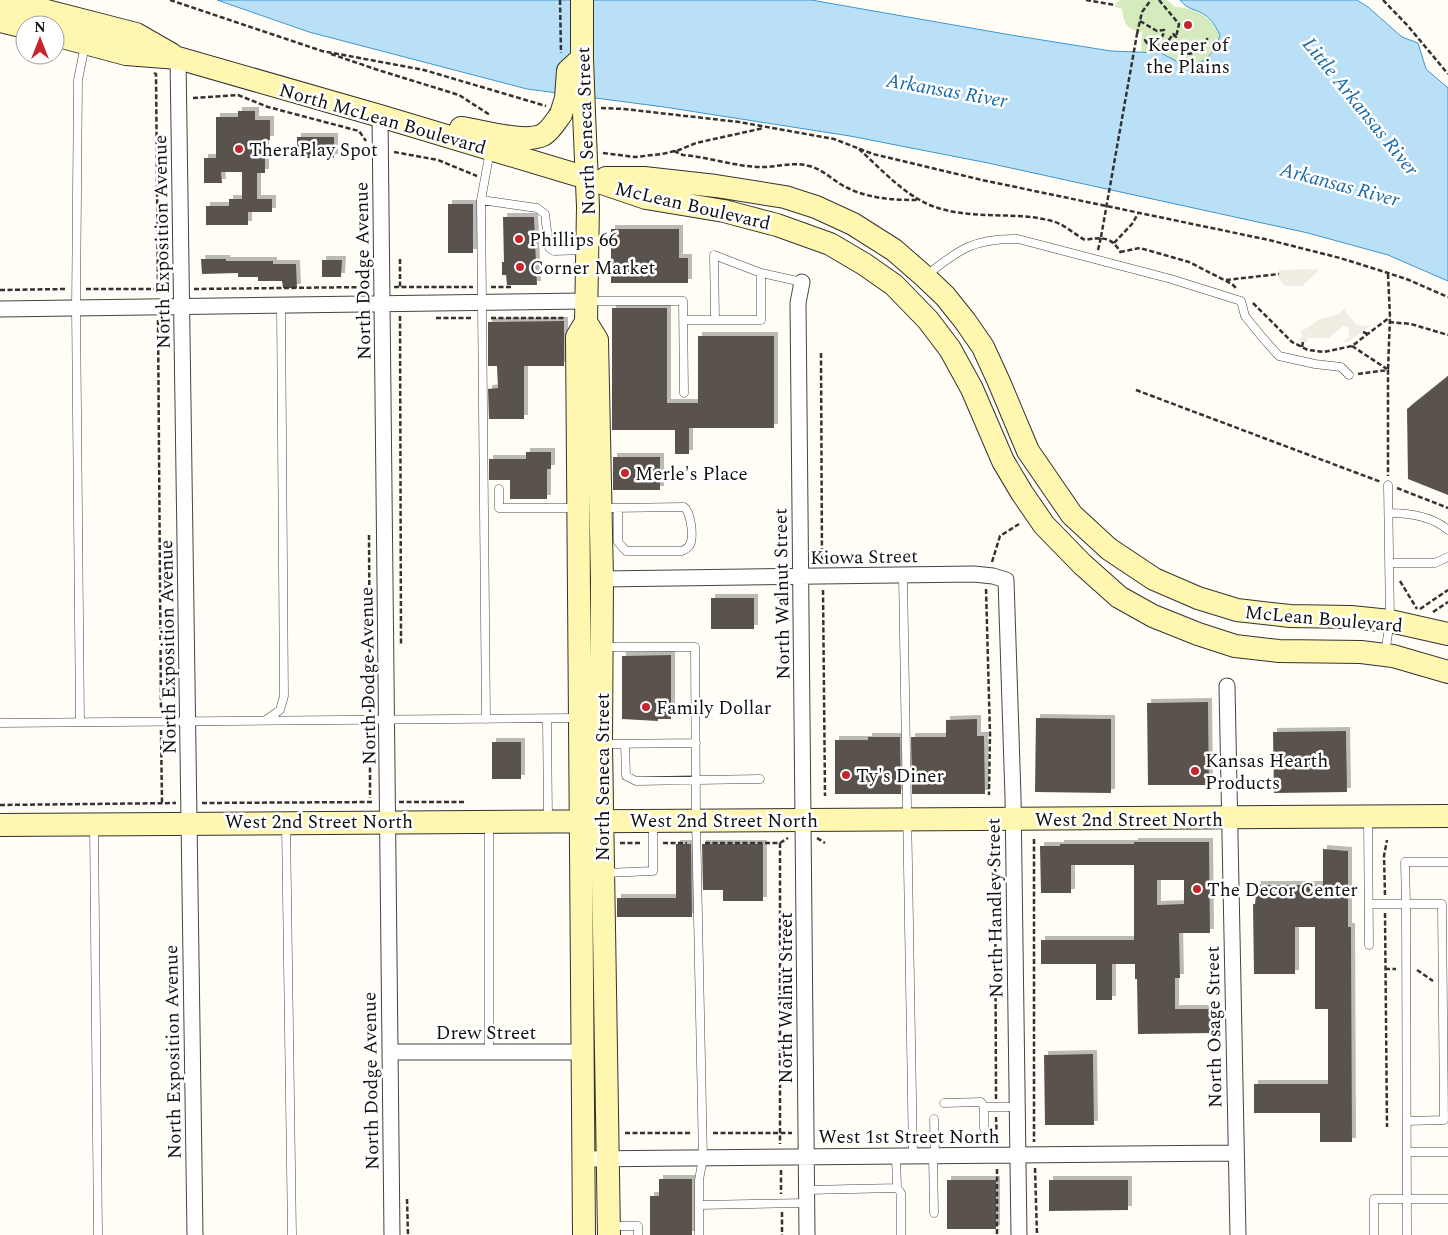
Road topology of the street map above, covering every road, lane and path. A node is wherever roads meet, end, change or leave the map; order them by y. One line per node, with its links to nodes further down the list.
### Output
1 (4, 0): 17 (main road, North McLean Boulevard)
2 (170, 0): 16 (path)
3 (582, 0): 18 (main road, North Seneca Street, bridge)
4 (1086, 0): 8 (path)
5 (1151, 0): 10 (path)
6 (1159, 0): 12 (path)
7 (1383, 0): 20 (path)
8 (1116, 5)
9 (0, 21): 11 (main road)
10 (1140, 21): 12 (path); 39 (path, bridge)
11 (15, 25)
12 (1176, 37): 13 (path)
13 (1208, 37)
14 (65, 38): 15 (main road, North McLean Boulevard)
15 (86, 43): 17 (main road, North McLean Boulevard); 55 (lane)
16 (322, 50): 23 (path); 26 (path)
17 (178, 58): 22 (street, North Exposition Avenue); 25 (main road, North McLean Boulevard)
18 (582, 58): 23 (main road, bridge); 24 (main road, North Seneca Street, bridge)
19 (151, 72): 21 (path)
20 (1448, 74)
21 (156, 82): 22 (path); 56 (path)
22 (178, 95): 29 (path); 57 (street, North Exposition Avenue)
23 (553, 110): 28 (main road)
24 (589, 110): 27 (path); 32 (main road, North Seneca Street)
25 (380, 116): 28 (main road, North McLean Boulevard); 29 (street, North Dodge Avenue)
26 (494, 118)
27 (768, 128): 30 (path); 33 (path)
28 (425, 129): 31 (main road, North McLean Boulevard)
29 (381, 148): 35 (path); 52 (street, North Dodge Avenue)
30 (858, 148): 37 (path); 38 (path)
31 (491, 149): 34 (main road, North McLean Boulevard); 35 (lane)
32 (586, 149): 33 (path); 34 (main road, North Seneca Street)
33 (674, 151): 37 (path)
34 (587, 178): 41 (main road, North Seneca Street); 48 (main road, McLean Boulevard); 106 (main road, McLean Boulevard)
35 (485, 180): 36 (lane)
36 (481, 200): 41 (lane); 54 (lane)
37 (921, 200): 39 (path)
38 (1138, 214): 40 (path); 46 (path)
39 (1100, 237): 40 (path)
40 (1114, 243): 42 (path)
41 (587, 250): 70 (main road, North Seneca Street)
42 (1120, 252): 44 (path); 49 (path)
43 (400, 259): 53 (path)
44 (1126, 267): 48 (lane); 82 (lane)
45 (761, 273): 50 (lane); 73 (lane); 73 (lane)
46 (1388, 273): 61 (path); 71 (path)
47 (1279, 274): 49 (path)
48 (925, 276): 102 (main road, McLean Boulevard)
49 (1224, 280): 59 (path)
50 (802, 282): 96 (street, North Walnut Street)
51 (519, 286): 54 (path)
52 (383, 287): 53 (path); 57 (path); 63 (street, North Dodge Avenue)
53 (400, 287): 54 (path); 64 (path)
54 (483, 287): 62 (lane)
55 (76, 289): 56 (path); 58 (path); 68 (lane)
56 (158, 289): 57 (path); 66 (path)
57 (182, 289): 67 (street, North Exposition Avenue)
58 (0, 290)
59 (1239, 290)
60 (1246, 297): 80 (path)
61 (1448, 297)
62 (483, 303): 64 (street); 70 (street); 110 (lane)
63 (383, 304): 64 (street); 65 (street); 113 (street, North Dodge Avenue)
64 (400, 304): 105 (path)
65 (281, 306): 67 (street); 112 (lane)
66 (158, 307): 67 (street); 68 (street); 114 (path)
67 (182, 307): 115 (street, North Exposition Avenue)
68 (76, 308): 69 (street); 116 (lane)
69 (0, 309)
70 (586, 312): 72 (lane); 87 (main road, North Seneca Street)
71 (1390, 317): 74 (path); 76 (path)
72 (684, 320): 73 (lane); 84 (lane)
73 (715, 320)
74 (1389, 322): 77 (path); 81 (path)
75 (1362, 332): 76 (path)
76 (1368, 334): 79 (path)
77 (1448, 335)
78 (1303, 342): 80 (path)
79 (1352, 346): 80 (path); 81 (path)
80 (1302, 347)
81 (1388, 370): 82 (path); 85 (path)
82 (1349, 375)
83 (1136, 390): 85 (path)
84 (684, 393)
85 (1388, 485): 88 (path); 89 (lane)
86 (499, 489): 87 (lane)
87 (595, 508): 87 (lane); 97 (main road, North Seneca Street); 109 (main road, North Seneca Street)
88 (1448, 508)
89 (1389, 513): 91 (lane); 93 (lane)
90 (1019, 524): 94 (path)
91 (1448, 530)
92 (1448, 557): 93 (lane)
93 (1389, 562): 99 (path); 102 (lane)
94 (989, 575): 95 (street, Kiowa Street); 98 (street, Kiowa Street); 123 (path)
95 (904, 576): 96 (street, Kiowa Street); 132 (lane)
96 (801, 577): 97 (street, Kiowa Street); 140 (street, North Walnut Street)
97 (602, 579): 104 (main road, North Seneca Street)
98 (1006, 580): 139 (street, North Handley Street)
99 (1448, 590)
100 (1448, 602): 101 (path)
101 (1430, 614)
102 (1390, 621): 103 (main road, McLean Boulevard); 106 (lane)
103 (1448, 634)
104 (602, 647): 118 (lane); 119 (main road, North Seneca Street)
105 (401, 651)
106 (1384, 655): 107 (main road, McLean Boulevard)
107 (1448, 672)
108 (1227, 686): 127 (street, North Osage Street)
109 (580, 718): 111 (lane); 129 (main road, North Seneca Street)
110 (486, 719): 111 (lane); 113 (lane)
111 (547, 719): 128 (lane)
112 (266, 720): 113 (lane); 115 (lane)
113 (387, 720): 134 (street, North Dodge Avenue)
114 (161, 721): 115 (lane); 116 (lane); 124 (path)
115 (188, 721): 136 (street, North Exposition Avenue)
116 (80, 722): 117 (lane)
117 (0, 723)
118 (696, 743): 120 (lane); 121 (lane)
119 (601, 744): 120 (lane); 129 (main road, North Seneca Street)
120 (626, 744): 121 (lane)
121 (696, 780): 122 (lane); 131 (lane)
122 (760, 780)
123 (989, 795)
124 (162, 803)
125 (1448, 816): 126 (main road, West 2nd Street North)
126 (1368, 817): 127 (main road, West 2nd Street North); 150 (lane)
127 (1230, 818): 139 (main road, West 2nd Street North); 173 (street, North Osage Street)
128 (548, 820): 129 (main road, West 2nd Street North); 135 (main road, West 2nd Street North)
129 (591, 820): 130 (main road, West 2nd Street North); 149 (main road, North Seneca Street); 158 (main road, North Seneca Street)
130 (652, 820): 131 (main road, West 2nd Street North); 145 (lane)
131 (696, 820): 140 (main road, West 2nd Street North); 146 (lane)
132 (908, 820): 139 (main road, West 2nd Street North); 140 (main road, West 2nd Street North); 179 (lane)
133 (286, 821): 134 (main road, West 2nd Street North); 136 (main road, West 2nd Street North); 195 (lane)
134 (388, 821): 135 (main road, West 2nd Street North); 156 (street, North Dodge Avenue)
135 (489, 821): 157 (lane)
136 (189, 822): 137 (main road, West 2nd Street North); 194 (street, North Exposition Avenue)
137 (94, 824): 138 (main road, West 2nd Street North); 193 (lane)
138 (0, 825)
139 (1008, 828): 161 (path); 162 (street, North Handley Street)
140 (810, 829): 144 (path); 170 (street, North Walnut Street)
141 (789, 837): 147 (path)
142 (1034, 838): 176 (path)
143 (1387, 840): 151 (path)
144 (825, 842)
145 (653, 843): 146 (path); 149 (path); 149 (lane)
146 (696, 843): 147 (path); 168 (lane)
147 (780, 843): 169 (path)
148 (1448, 862): 152 (lane)
149 (609, 873): 184 (main road, North Seneca Street)
150 (1369, 904): 151 (lane); 154 (lane)
151 (1385, 904): 152 (lane); 165 (path)
152 (1406, 904): 153 (lane); 164 (lane)
153 (1445, 931): 155 (lane)
154 (1369, 945)
155 (1446, 979): 164 (lane)
156 (390, 1052): 157 (street, Drew Street); 196 (street, North Dodge Avenue)
157 (489, 1052): 158 (street, Drew Street)
158 (582, 1052): 183 (main road, North Seneca Street)
159 (944, 1103): 160 (lane)
160 (984, 1107): 161 (lane); 166 (lane)
161 (996, 1107): 162 (lane); 174 (path)
162 (1016, 1107): 175 (street, North Handley Street)
163 (934, 1118): 180 (lane)
164 (1407, 1120): 171 (lane)
165 (1387, 1127)
166 (984, 1128)
167 (616, 1133): 168 (path)
168 (702, 1133): 169 (path); 182 (lane)
169 (780, 1133): 170 (path); 181 (path)
170 (806, 1133): 177 (street, North Walnut Street)
171 (1407, 1152): 172 (lane); 187 (lane)
172 (1448, 1152)
173 (1236, 1154): 176 (street, West 1st Street North); 206 (street, North Osage Street)
174 (997, 1155): 175 (street, West 1st Street North); 180 (street, West 1st Street North); 203 (path)
175 (1017, 1155): 176 (street, West 1st Street North); 204 (street, North Handley Street)
176 (1035, 1155): 205 (path)
177 (806, 1156): 178 (street, West 1st Street North); 181 (street, West 1st Street North); 186 (street, North Walnut Street)
178 (896, 1156): 179 (street, West 1st Street North); 185 (lane)
179 (913, 1156): 180 (street, West 1st Street North)
180 (934, 1156): 191 (lane)
181 (781, 1157): 182 (street, West 1st Street North); 190 (path)
182 (703, 1158): 184 (street, West 1st Street North); 189 (lane)
183 (584, 1159): 184 (street, West 1st Street North); 197 (main road, North Seneca Street)
184 (608, 1159): 192 (main road, North Seneca Street)
185 (897, 1188): 186 (lane); 202 (lane)
186 (807, 1196): 190 (lane); 201 (street, North Walnut Street)
187 (1407, 1199): 188 (lane); 207 (lane); 208 (lane)
188 (1448, 1199)
189 (699, 1204): 190 (lane); 199 (lane)
190 (782, 1204): 200 (path)
191 (934, 1213)
192 (609, 1230): 198 (lane)
193 (98, 1235)
194 (195, 1235)
195 (292, 1235)
196 (392, 1235)
197 (584, 1235)
198 (638, 1235)
199 (699, 1235)
200 (782, 1235)
201 (807, 1235)
202 (901, 1235)
203 (997, 1235)
204 (1019, 1235)
205 (1037, 1235)
206 (1238, 1235)
207 (1374, 1235)
208 (1407, 1235)

